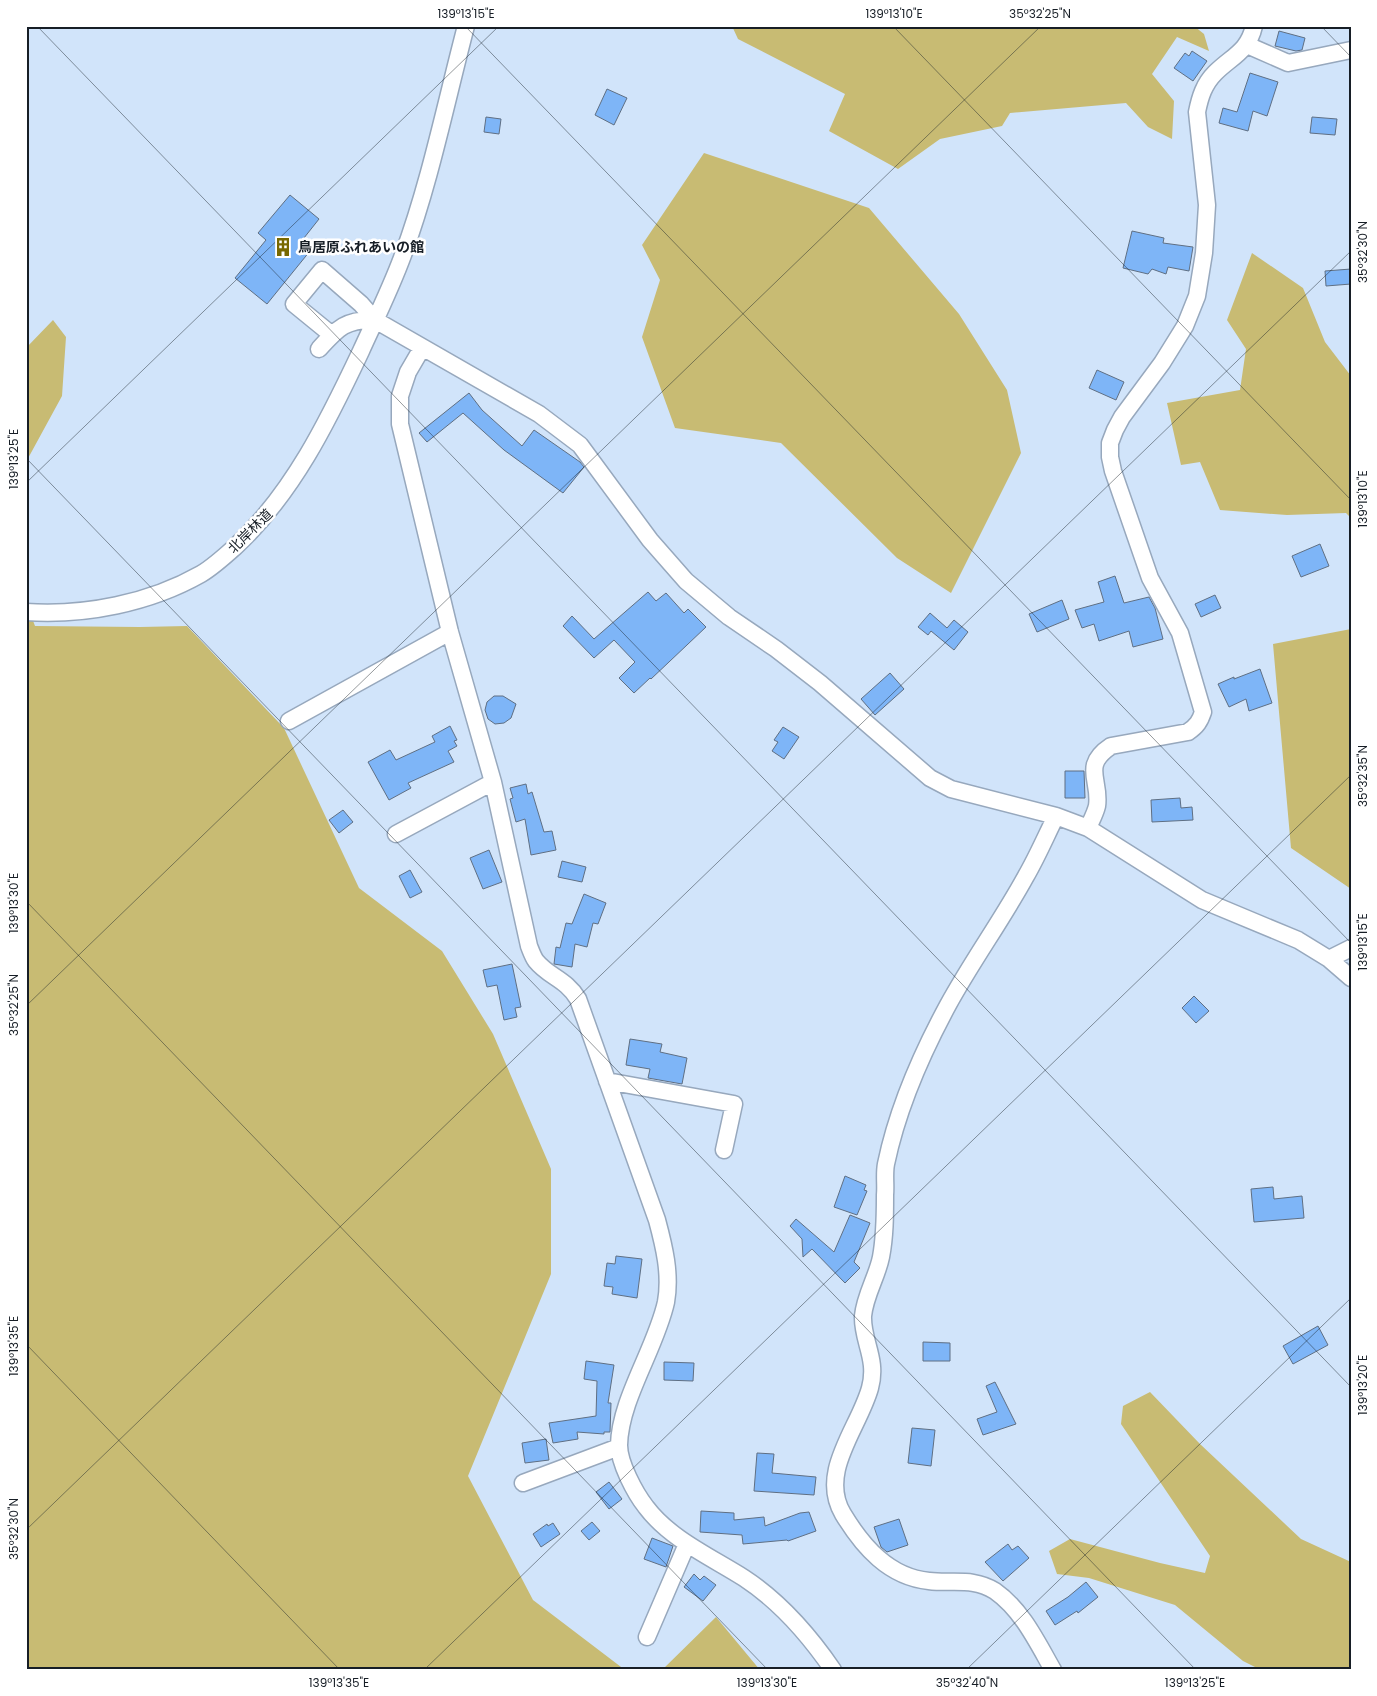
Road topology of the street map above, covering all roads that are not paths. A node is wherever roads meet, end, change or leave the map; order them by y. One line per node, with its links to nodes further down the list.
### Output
1 (466, 26): 5 (street, 北岸林道)
2 (1254, 26): 3 (street)
3 (1247, 45): 4 (street); 14 (street)
4 (1351, 50)
5 (375, 320): 6 (street); 6 (street); 7 (street); 9 (street, 北岸林道)
6 (332, 335): 8 (street)
7 (422, 348): 10 (street); 13 (street)
8 (319, 349)
9 (26, 612)
10 (450, 632): 11 (street); 12 (street)
11 (289, 721)
12 (493, 782): 15 (street); 19 (street)
13 (1056, 816): 14 (street); 26 (street)
14 (1088, 828): 17 (street)
15 (396, 834)
16 (1351, 948): 17 (street)
17 (1330, 959): 18 (street)
18 (1351, 978)
19 (607, 1081): 20 (street); 21 (street)
20 (724, 1150)
21 (619, 1446): 22 (street); 23 (street)
22 (523, 1483)
23 (686, 1544): 24 (street); 25 (street)
24 (647, 1637)
25 (833, 1670)
26 (1053, 1670)

